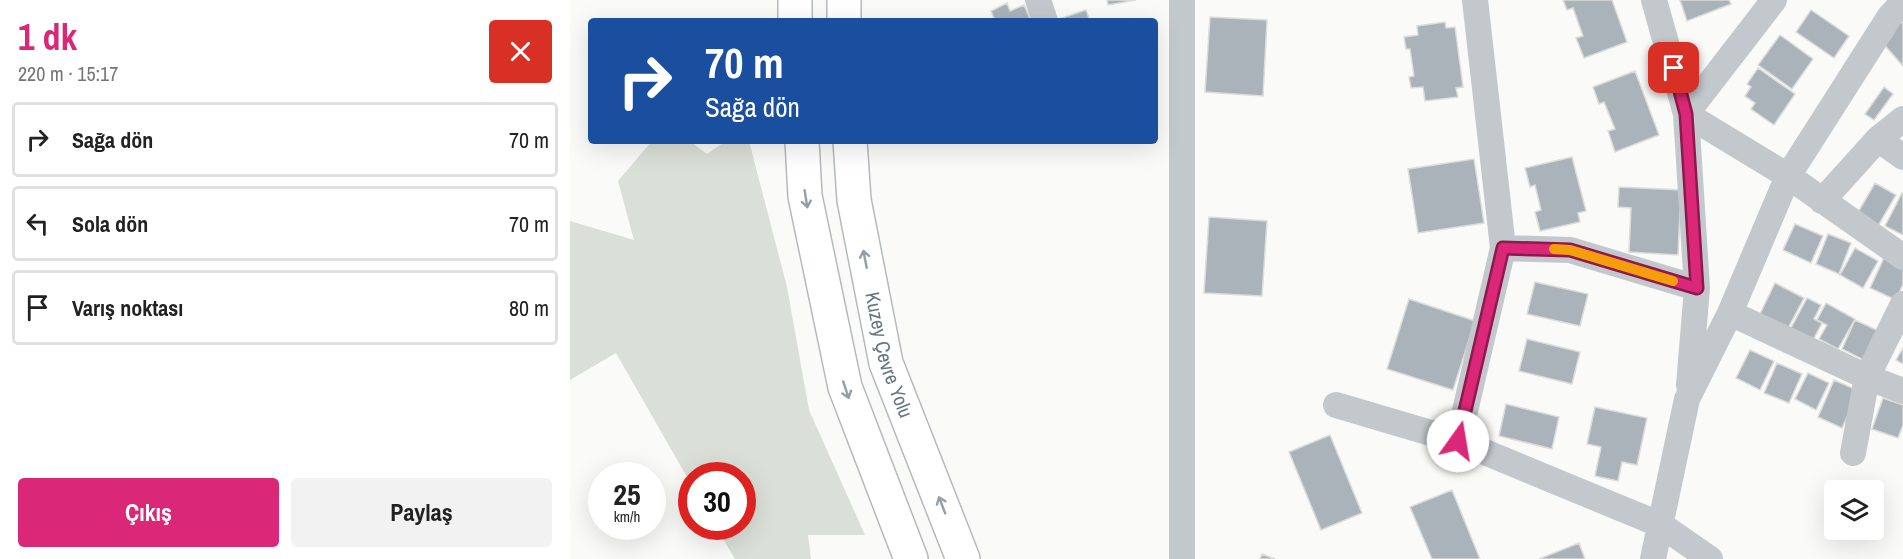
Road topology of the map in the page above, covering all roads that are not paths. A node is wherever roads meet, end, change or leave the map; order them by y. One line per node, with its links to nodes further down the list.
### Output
1 (795, 0): 9 (main road)
2 (844, 0): 10 (main road)
3 (1038, 0): 11 (street)
4 (1182, 0): 34 (street)
5 (1475, 0): 20 (street)
6 (1654, 0): 12 (street)
7 (1774, 0): 12 (street)
8 (1903, 2): 18 (street)
9 (795, 18)
10 (844, 18)
11 (1044, 18)
12 (1686, 114): 18 (street); 22 (street)
13 (1903, 119): 14 (street)
14 (1878, 139): 17 (street); 19 (street)
15 (802, 144): 32 (main road, one-way to 32)
16 (850, 144): 33 (main road, Kuzey Çevre Yolu, one-way to 16)
17 (1903, 157)
18 (1788, 176): 19 (street); 24 (street)
19 (1822, 201): 21 (street)
20 (1503, 248): 22 (street); 29 (street)
21 (1903, 257)
22 (1697, 288): 27 (street)
23 (1903, 304): 25 (street)
24 (1730, 313): 25 (street); 27 (street)
25 (1868, 377): 26 (street); 30 (street)
26 (1903, 391)
27 (1687, 399): 31 (street)
28 (1336, 405): 29 (street)
29 (1458, 441): 31 (street)
30 (1853, 453)
31 (1660, 525): 35 (street); 36 (street)
32 (911, 559)
33 (963, 559)
34 (1182, 559)
35 (1653, 559)
36 (1710, 559)

